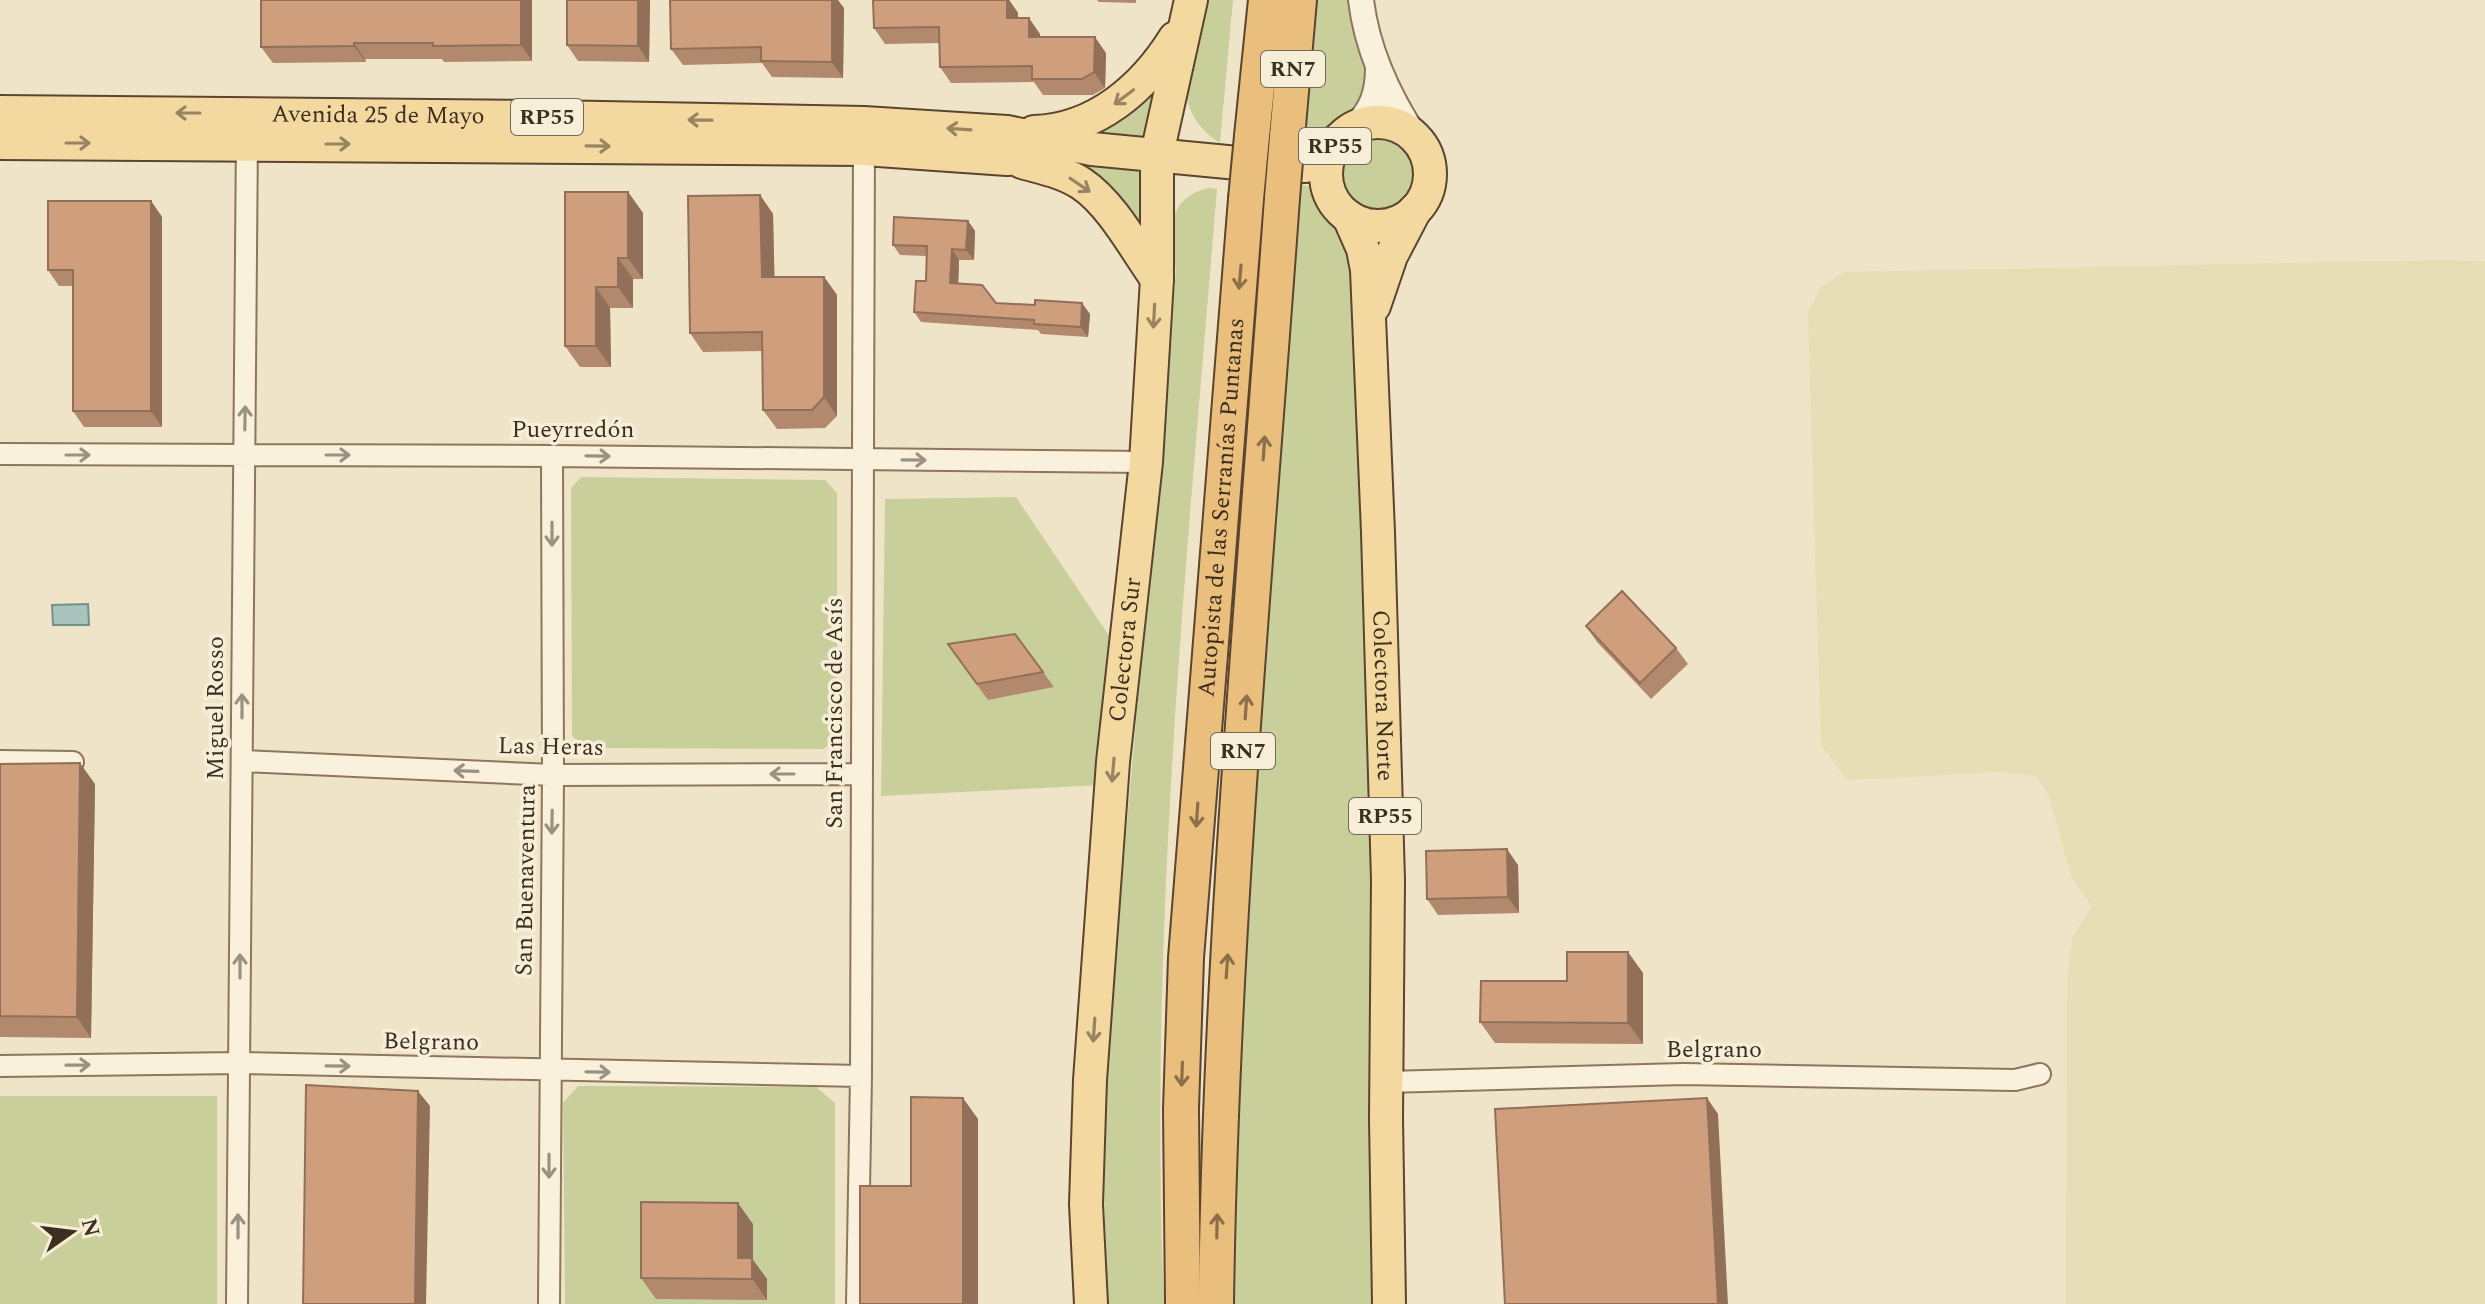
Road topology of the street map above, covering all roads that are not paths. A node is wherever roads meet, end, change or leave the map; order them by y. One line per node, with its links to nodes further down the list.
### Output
1 (1266, 0): 39 (highway, Autopista de las Serranías Puntanas / RN7, one-way to 39, bridge)
2 (1299, 0): 40 (highway, Autopista de las Serranías Puntanas / RN7, one-way to 2, bridge)
3 (1361, 0): 5 (street)
4 (1190, 7): 12 (main road, one-way to 12); 13 (main road, Colectora Sur)
5 (1378, 65): 8 (street); 10 (street)
6 (0, 112): 7 (main road, Avenida 25 de Mayo / RP55, one-way to 6)
7 (247, 129): 9 (main road, Avenida 25 de Mayo / RP55); 11 (main road, Avenida 25 de Mayo / RP55, one-way to 7); 20 (street, Miguel Rosso, one-way to 7)
8 (1346, 134): 10 (main road, RP55); 14 (main road, Avenida 25 de Mayo / RP55); 15 (main road, RP55)
9 (864, 136): 12 (main road, Avenida 25 de Mayo / RP55); 22 (street, San Francisco de Asís)
10 (1416, 138): 16 (main road, RP55)
11 (0, 143)
12 (1007, 146): 13 (main road, Avenida 25 de Mayo / RP55); 17 (main road, one-way to 17)
13 (1157, 154): 14 (main road, Avenida 25 de Mayo / RP55); 17 (main road, Colectora Sur)
14 (1269, 166): 15 (main road, Avenida 25 de Mayo / RP55)
15 (1341, 209): 16 (main road, RP55); 18 (main road, Colectora Norte / RP55)
16 (1415, 210): 18 (main road, Colectora Norte / RP55)
17 (1157, 279): 23 (main road, Colectora Sur, one-way to 23)
18 (1368, 328): 34 (main road, Colectora Norte / RP55)
19 (0, 454): 20 (street, Pueyrredón, one-way to 20)
20 (244, 455): 21 (street, Pueyrredón, one-way to 21); 25 (street, Miguel Rosso, one-way to 20)
21 (552, 456): 22 (street, Pueyrredón, one-way to 22); 28 (street, San Buenaventura, one-way to 28)
22 (863, 459): 23 (street, Pueyrredón, one-way to 23); 27 (street, San Francisco de Asís)
23 (1146, 462): 38 (main road, Colectora Sur, one-way to 38)
24 (0, 761): 26 (street)
25 (242, 761): 28 (street, Las Heras, one-way to 25); 29 (street, Miguel Rosso, one-way to 25)
26 (73, 762)
27 (860, 774): 28 (street, Las Heras, one-way to 28); 33 (street, San Francisco de Asís)
28 (553, 775): 31 (street, San Buenaventura, one-way to 31)
29 (239, 1063): 30 (street, Belgrano, one-way to 29); 31 (street, Belgrano, one-way to 31); 35 (street, Miguel Rosso, one-way to 29)
30 (0, 1066)
31 (550, 1071): 33 (street, Belgrano, one-way to 33); 36 (street, San Buenaventura, one-way to 36)
32 (2040, 1074): 34 (street, Belgrano)
33 (861, 1076): 37 (street, San Francisco de Asís)
34 (1387, 1082): 41 (main road, Colectora Norte / RP55)
35 (237, 1304)
36 (549, 1304)
37 (857, 1304)
38 (1091, 1304)
39 (1183, 1304)
40 (1216, 1304)
41 (1389, 1304)

